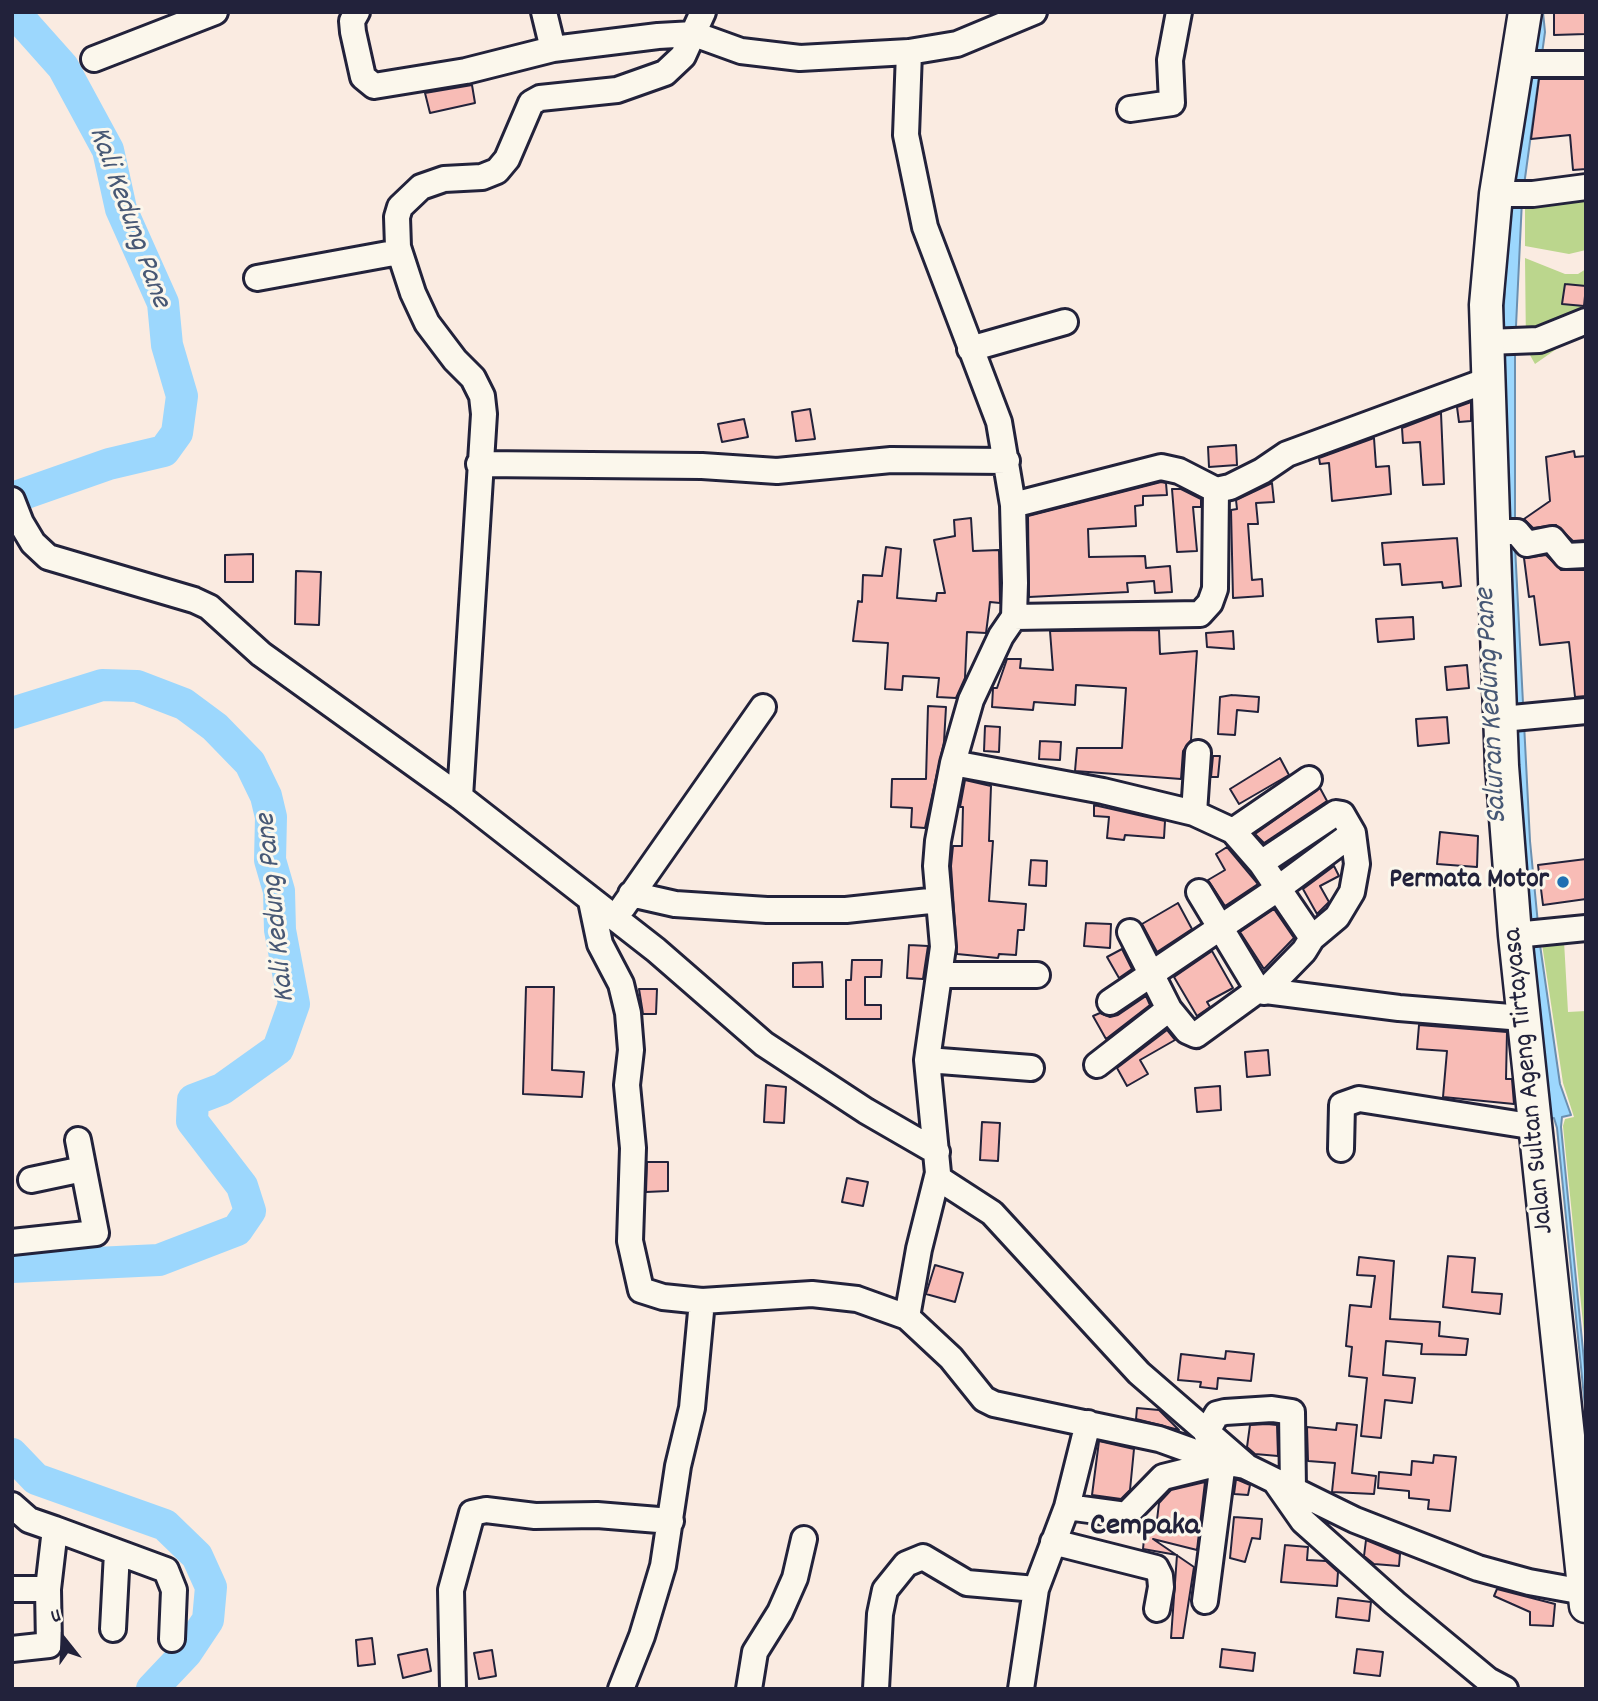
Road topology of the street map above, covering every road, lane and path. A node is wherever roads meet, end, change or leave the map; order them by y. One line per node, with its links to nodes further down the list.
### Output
1 (215, 12): 10 (street)
2 (357, 12): 8 (street)
3 (544, 12): 8 (street)
4 (1034, 12): 9 (street)
5 (1179, 12): 13 (street)
6 (1525, 12): 11 (main road, Jalan Sultan Ageng Tirtayasa)
7 (699, 23): 8 (street); 9 (street); 16 (street)
8 (553, 49)
9 (909, 52): 21 (street)
10 (94, 59)
11 (1528, 64): 12 (street); 15 (main road, Jalan Sultan Ageng Tirtayasa)
12 (1586, 64)
13 (1130, 109)
14 (1586, 187): 15 (street)
15 (1512, 193): 20 (main road, Jalan Sultan Ageng Tirtayasa)
16 (399, 252): 17 (street); 24 (street)
17 (257, 278)
18 (1586, 321): 20 (street)
19 (1065, 322): 21 (street)
20 (1501, 342): 22 (main road, Jalan Sultan Ageng Tirtayasa)
21 (970, 349): 23 (street)
22 (1488, 380): 25 (street); 28 (main road, Jalan Sultan Ageng Tirtayasa)
23 (1007, 461): 24 (street); 27 (street)
24 (480, 464): 37 (street)
25 (1216, 490): 27 (street); 30 (street)
26 (12, 500): 37 (street)
27 (1013, 505): 30 (street)
28 (1504, 532): 29 (street); 33 (main road, Jalan Sultan Ageng Tirtayasa)
29 (1586, 555)
30 (1014, 617): 35 (street)
31 (763, 707): 44 (street)
32 (1586, 710): 33 (street)
33 (1512, 718): 50 (main road, Jalan Sultan Ageng Tirtayasa)
34 (1198, 753): 38 (street)
35 (953, 763): 38 (street); 45 (street)
36 (1309, 779): 39 (street)
37 (460, 797): 46 (street)
38 (1194, 813): 39 (street)
39 (1233, 831): 41 (street)
40 (1353, 833): 41 (street); 42 (street); 51 (street)
41 (1261, 863): 42 (street)
42 (1276, 890): 47 (street); 51 (street)
43 (1199, 892): 47 (street)
44 (631, 894): 45 (street); 46 (street)
45 (939, 900): 53 (street)
46 (603, 911): 65 (street); 69 (street)
47 (1220, 926): 52 (street); 55 (street)
48 (1586, 928): 50 (street)
49 (1130, 932): 52 (street)
50 (1527, 934): 58 (main road, Jalan Sultan Ageng Tirtayasa)
51 (1312, 938): 55 (street)
52 (1152, 973): 56 (street); 57 (street)
53 (941, 975): 54 (street); 59 (street)
54 (1037, 975)
55 (1261, 991): 57 (street); 58 (street)
56 (1110, 1002)
57 (1168, 1009): 60 (street)
58 (1523, 1018): 62 (main road, Jalan Sultan Ageng Tirtayasa)
59 (927, 1060): 61 (street); 65 (street)
60 (1097, 1065)
61 (1031, 1068)
62 (1536, 1127): 64 (street); 85 (main road, Jalan Sultan Ageng Tirtayasa)
63 (78, 1140): 66 (street)
64 (1341, 1149)
65 (938, 1165): 70 (street); 72 (street)
66 (83, 1169): 67 (street); 68 (street)
67 (31, 1180)
68 (12, 1242)
69 (702, 1301): 70 (street); 77 (street)
70 (907, 1317): 71 (street)
71 (1088, 1423): 73 (street); 75 (street)
72 (1206, 1433): 73 (street); 74 (street)
73 (1234, 1464): 74 (street); 75 (street); 86 (street)
74 (1284, 1485): 85 (street); 96 (street)
75 (1067, 1507): 80 (street)
76 (18, 1515): 78 (street)
77 (671, 1521): 91 (street); 92 (street)
78 (55, 1529): 81 (street); 84 (street)
79 (804, 1539): 93 (street)
80 (1053, 1542): 83 (street); 87 (street)
81 (117, 1552): 88 (street); 89 (street)
82 (12, 1589): 84 (street)
83 (1036, 1589): 94 (street); 95 (street)
84 (48, 1590): 90 (street)
85 (1585, 1599)
86 (1205, 1601)
87 (1157, 1609)
88 (114, 1629)
89 (172, 1639)
90 (12, 1649)
91 (453, 1689)
92 (621, 1689)
93 (749, 1689)
94 (876, 1689)
95 (1021, 1689)
96 (1505, 1689)

